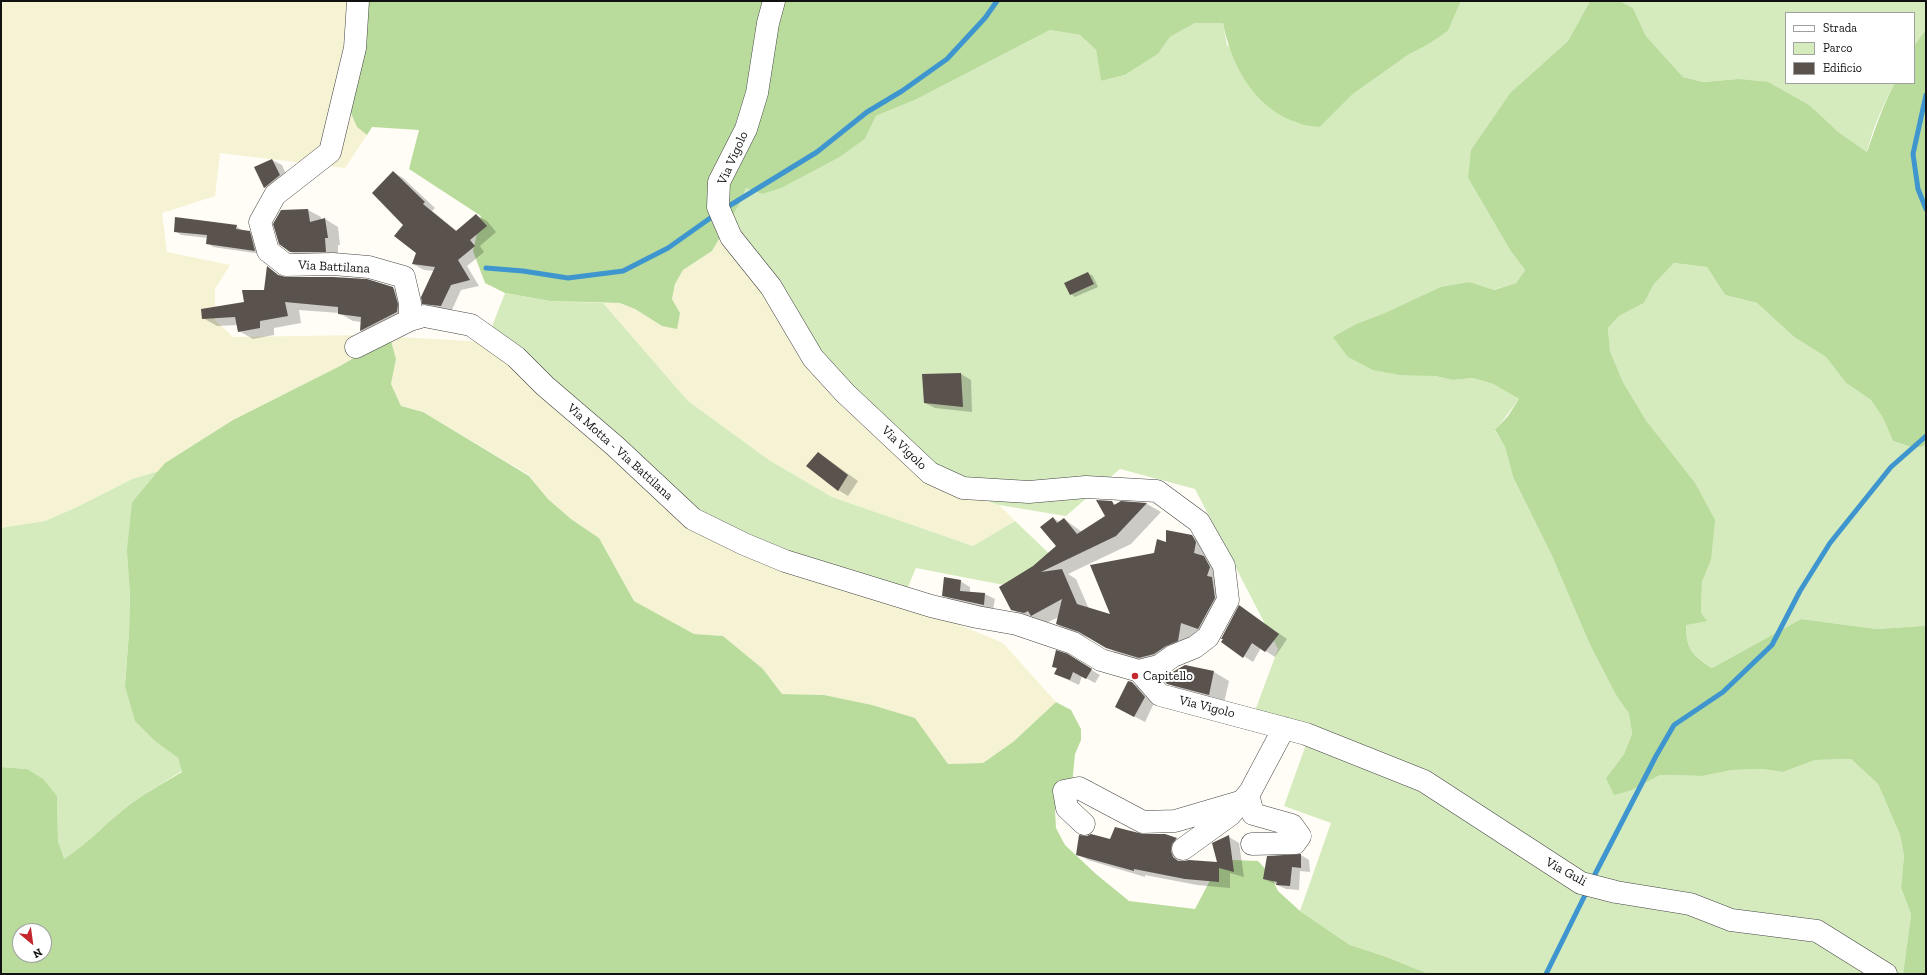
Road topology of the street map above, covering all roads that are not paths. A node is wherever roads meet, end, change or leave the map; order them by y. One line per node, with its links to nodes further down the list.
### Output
1 (358, 1): 3 (street, Via Battilana)
2 (774, 1): 5 (street, Via Vigolo)
3 (410, 320): 4 (street, Via Motta - Via Battilana); 5 (street, Via Motta - Via Battilana)
4 (356, 347)
5 (1139, 672): 6 (street, Via Vigolo)
6 (1284, 728): 7 (street); 11 (street, Via Guli)
7 (1245, 798): 8 (street); 9 (street); 10 (street)
8 (1084, 824)
9 (1252, 844)
10 (1183, 849)
11 (1886, 974)

